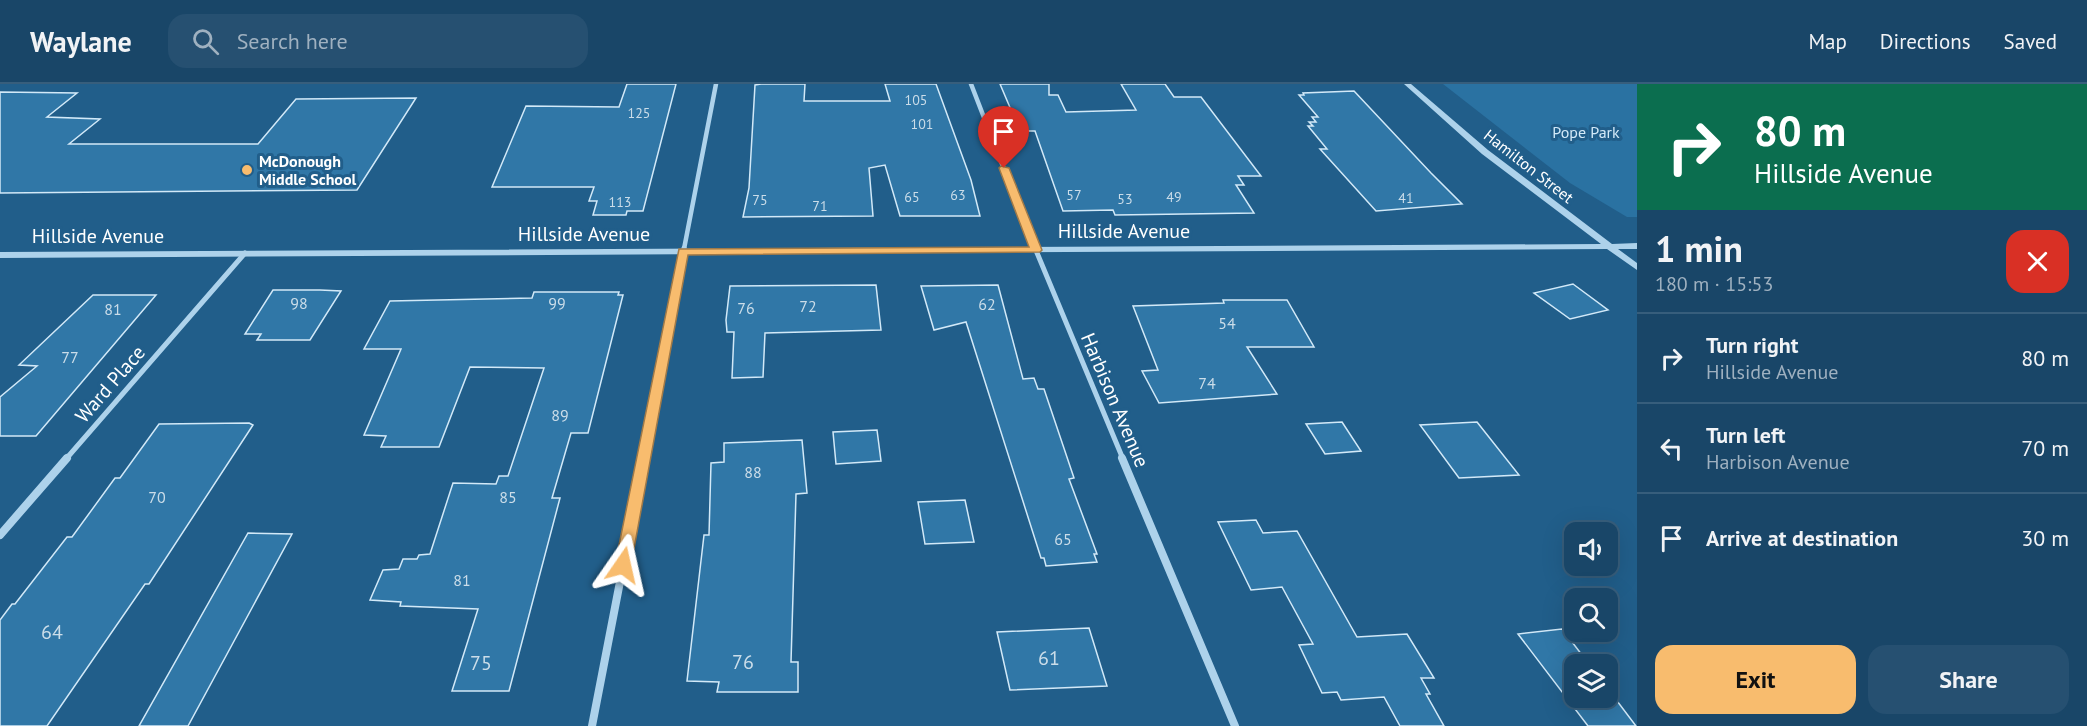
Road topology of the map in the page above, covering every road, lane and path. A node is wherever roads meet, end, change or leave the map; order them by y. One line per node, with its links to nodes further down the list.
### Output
1 (716, 84): 7 (street)
2 (971, 84): 6 (street, Harbison Avenue)
3 (1407, 84): 4 (street, Hamilton Street)
4 (1610, 246): 5 (street, Hillside Avenue); 6 (street, Hillside Avenue); 10 (street, Hamilton Street)
5 (1637, 246)
6 (1036, 250): 7 (street, Hillside Avenue); 13 (street, Harbison Avenue)
7 (683, 252): 8 (street, Hillside Avenue); 12 (street)
8 (244, 253): 9 (street, Hillside Avenue); 11 (street, Ward Place)
9 (0, 255)
10 (1637, 267)
11 (0, 535)
12 (592, 726)
13 (1235, 726)

